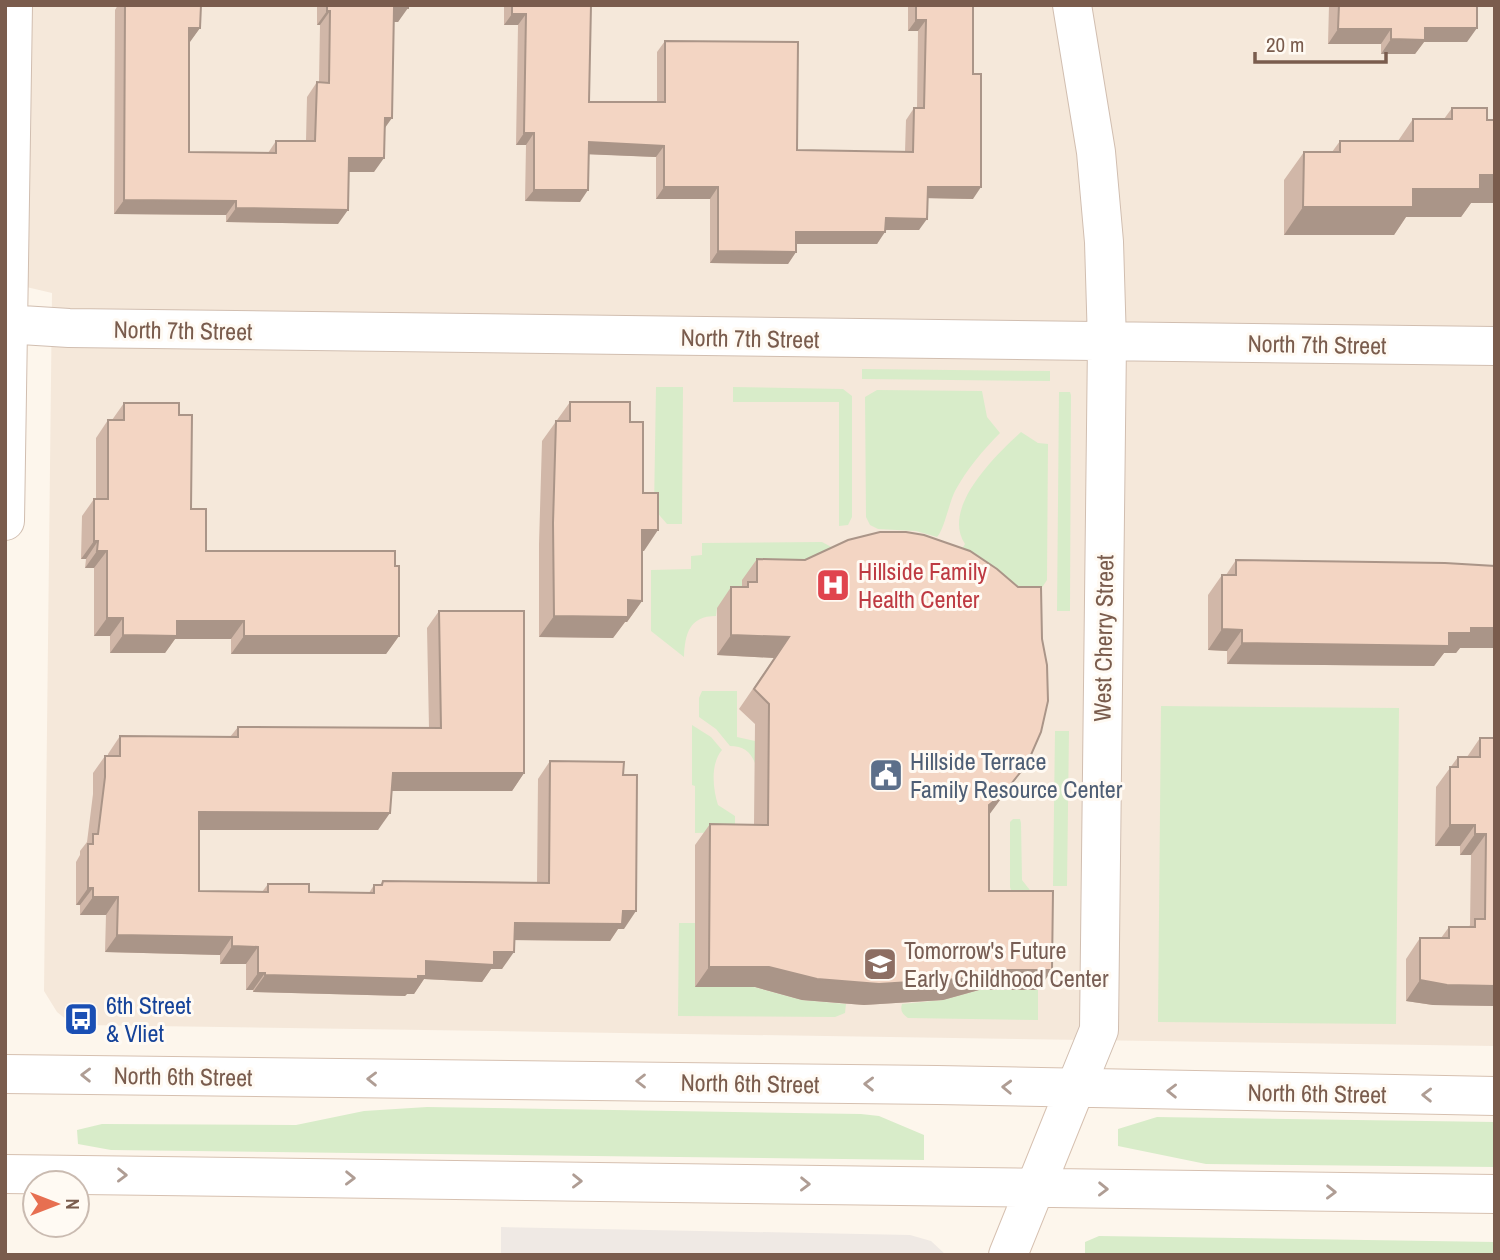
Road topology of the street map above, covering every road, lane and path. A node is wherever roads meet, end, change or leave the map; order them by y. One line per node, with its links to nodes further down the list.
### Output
1 (13, 5): 3 (street)
2 (1072, 5): 4 (street, West Cherry Street)
3 (7, 324): 4 (street, North 7th Street); 6 (street)
4 (1107, 342): 5 (street, North 7th Street); 8 (street, West Cherry Street)
5 (1495, 346)
6 (5, 521)
7 (5, 1074): 8 (street, North 6th Street, one-way to 7)
8 (1075, 1089): 9 (street, North 6th Street, one-way to 8); 11 (street, West Cherry Street)
9 (1495, 1096)
10 (5, 1174): 11 (street, one-way to 11)
11 (1035, 1188): 12 (street, one-way to 12); 13 (street, West Cherry Street)
12 (1495, 1194)
13 (1008, 1255)

